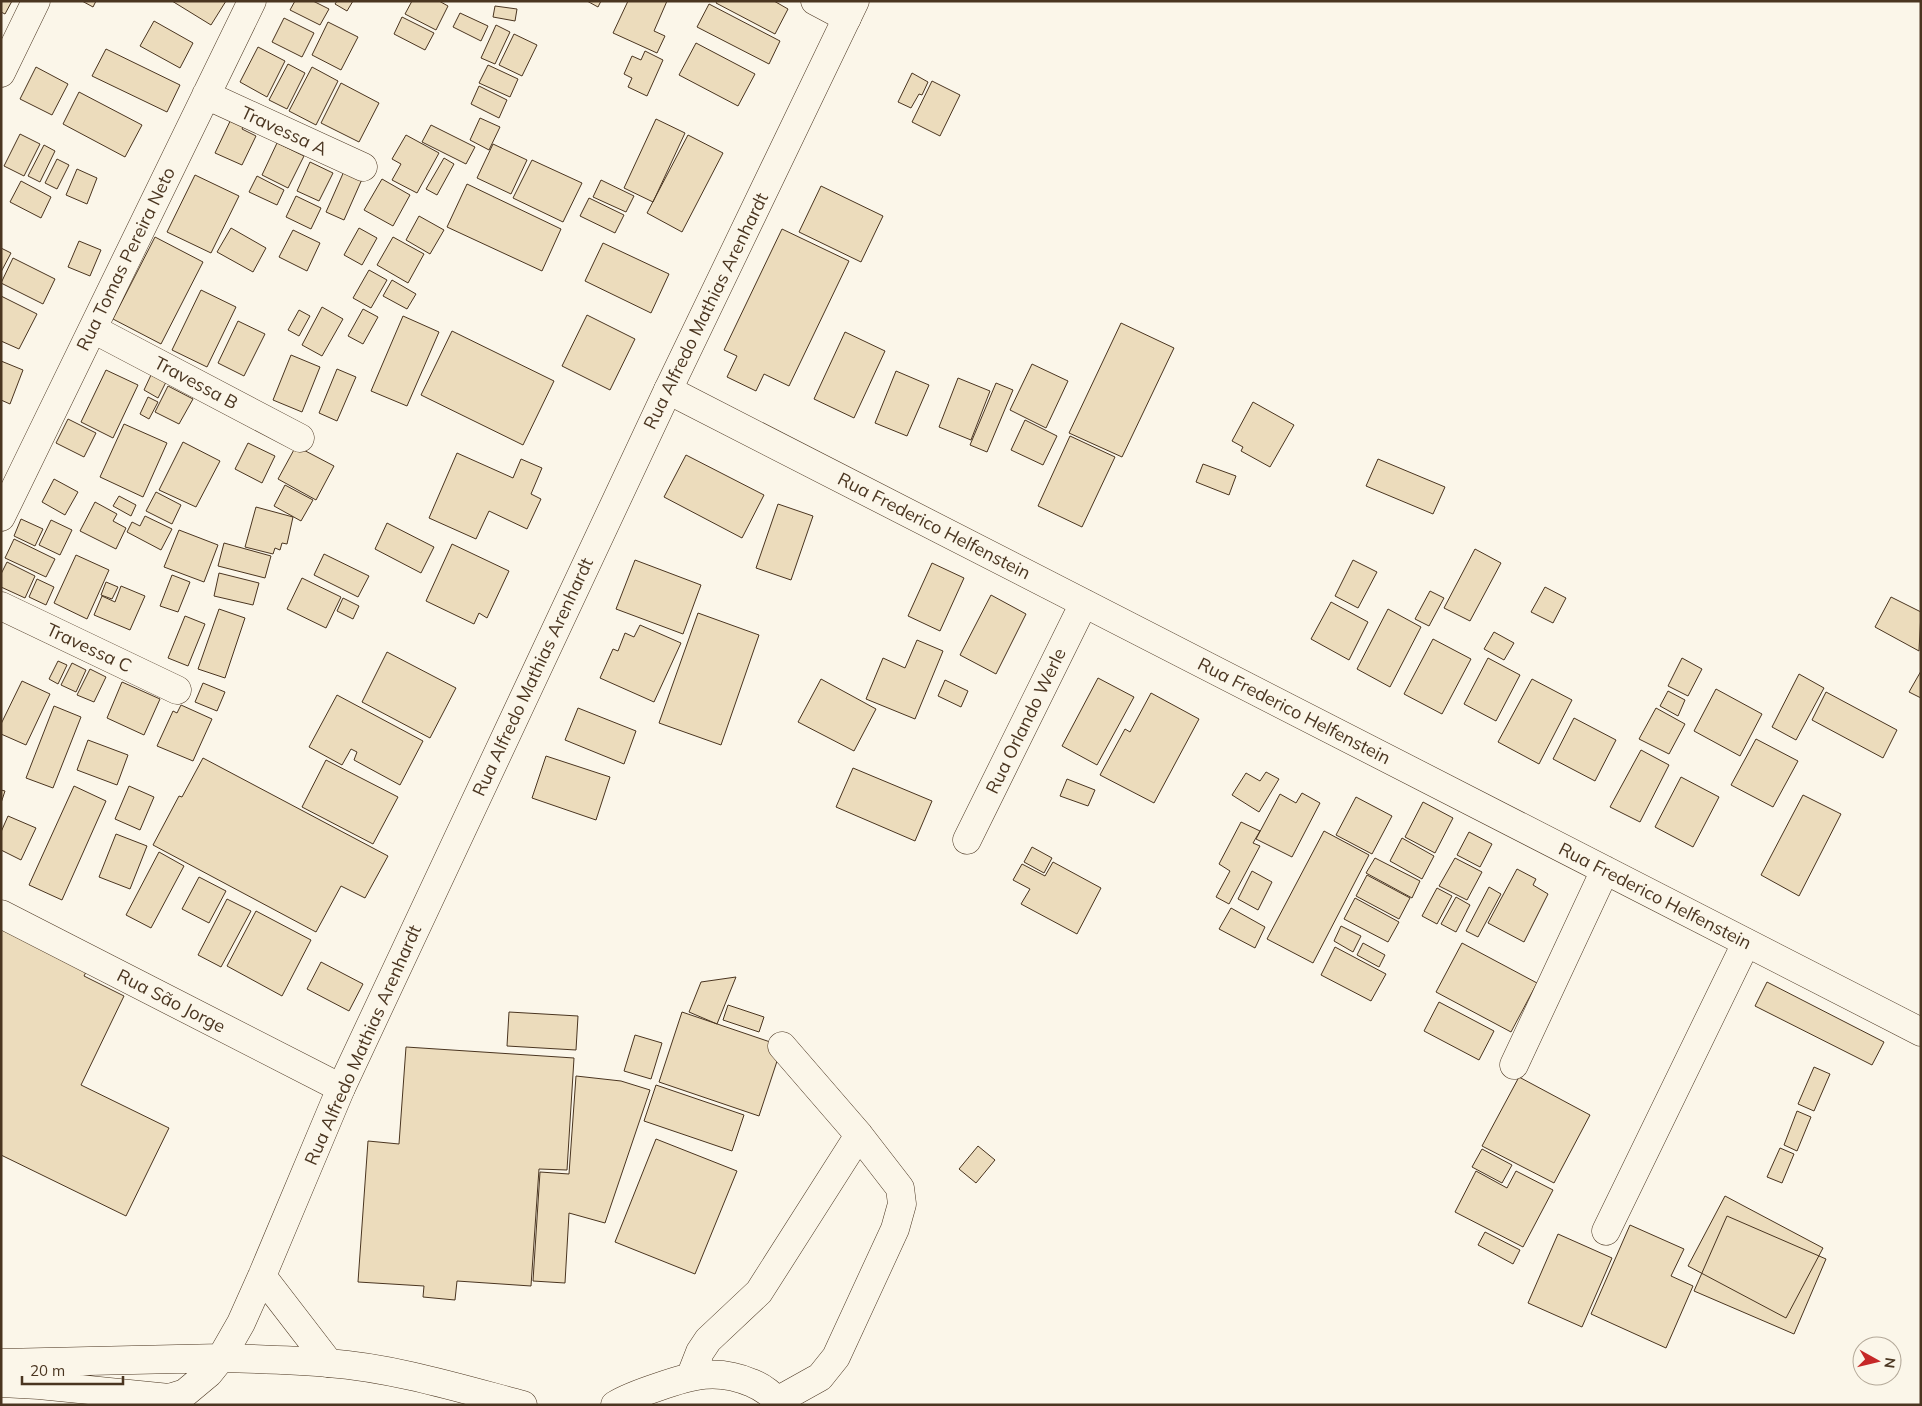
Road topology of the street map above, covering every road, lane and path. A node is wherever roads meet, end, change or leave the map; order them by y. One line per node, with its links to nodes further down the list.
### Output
1 (36, 1): 5 (main road)
2 (252, 1): 6 (main road, Rua Tomas Pereira Neto)
3 (815, 1): 4 (main road)
4 (851, 10): 9 (main road, Rua Alfredo Mathias Arenhardt)
5 (1, 73)
6 (206, 95): 7 (main road, Travessa A); 8 (main road, Rua Tomas Pereira Neto)
7 (363, 167)
8 (93, 329): 10 (main road, Travessa B); 11 (main road, Rua Tomas Pereira Neto)
9 (668, 390): 12 (main road, Rua Frederico Helfenstein); 22 (main road, Rua Alfredo Mathias Arenhardt)
10 (300, 438)
11 (1, 517)
12 (1084, 603): 15 (main road, Rua Orlando Werle); 16 (main road, Rua Frederico Helfenstein)
13 (1, 606): 14 (main road, Travessa C)
14 (177, 690)
15 (967, 840)
16 (1605, 870): 18 (main road, Rua Frederico Helfenstein); 21 (main road)
17 (1, 914): 22 (main road, Rua São Jorge)
18 (1746, 942): 19 (main road, Rua Frederico Helfenstein); 24 (main road)
19 (1921, 1032)
20 (782, 1046): 23 (main road)
21 (1514, 1065)
22 (341, 1088): 25 (main road, Rua Alfredo Mathias Arenhardt)
23 (859, 1135): 29 (main road); 31 (main road)
24 (1606, 1231)
25 (262, 1276): 26 (main road, Rua Alfredo Mathias Arenhardt); 27 (main road)
26 (221, 1358): 27 (main road); 28 (main road); 30 (main road, Rua Alfredo Mathias Arenhardt)
27 (329, 1363): 32 (main road)
28 (1, 1364)
29 (691, 1376): 31 (main road); 33 (main road)
30 (1, 1384)
31 (778, 1403)
32 (523, 1405)
33 (614, 1405)

